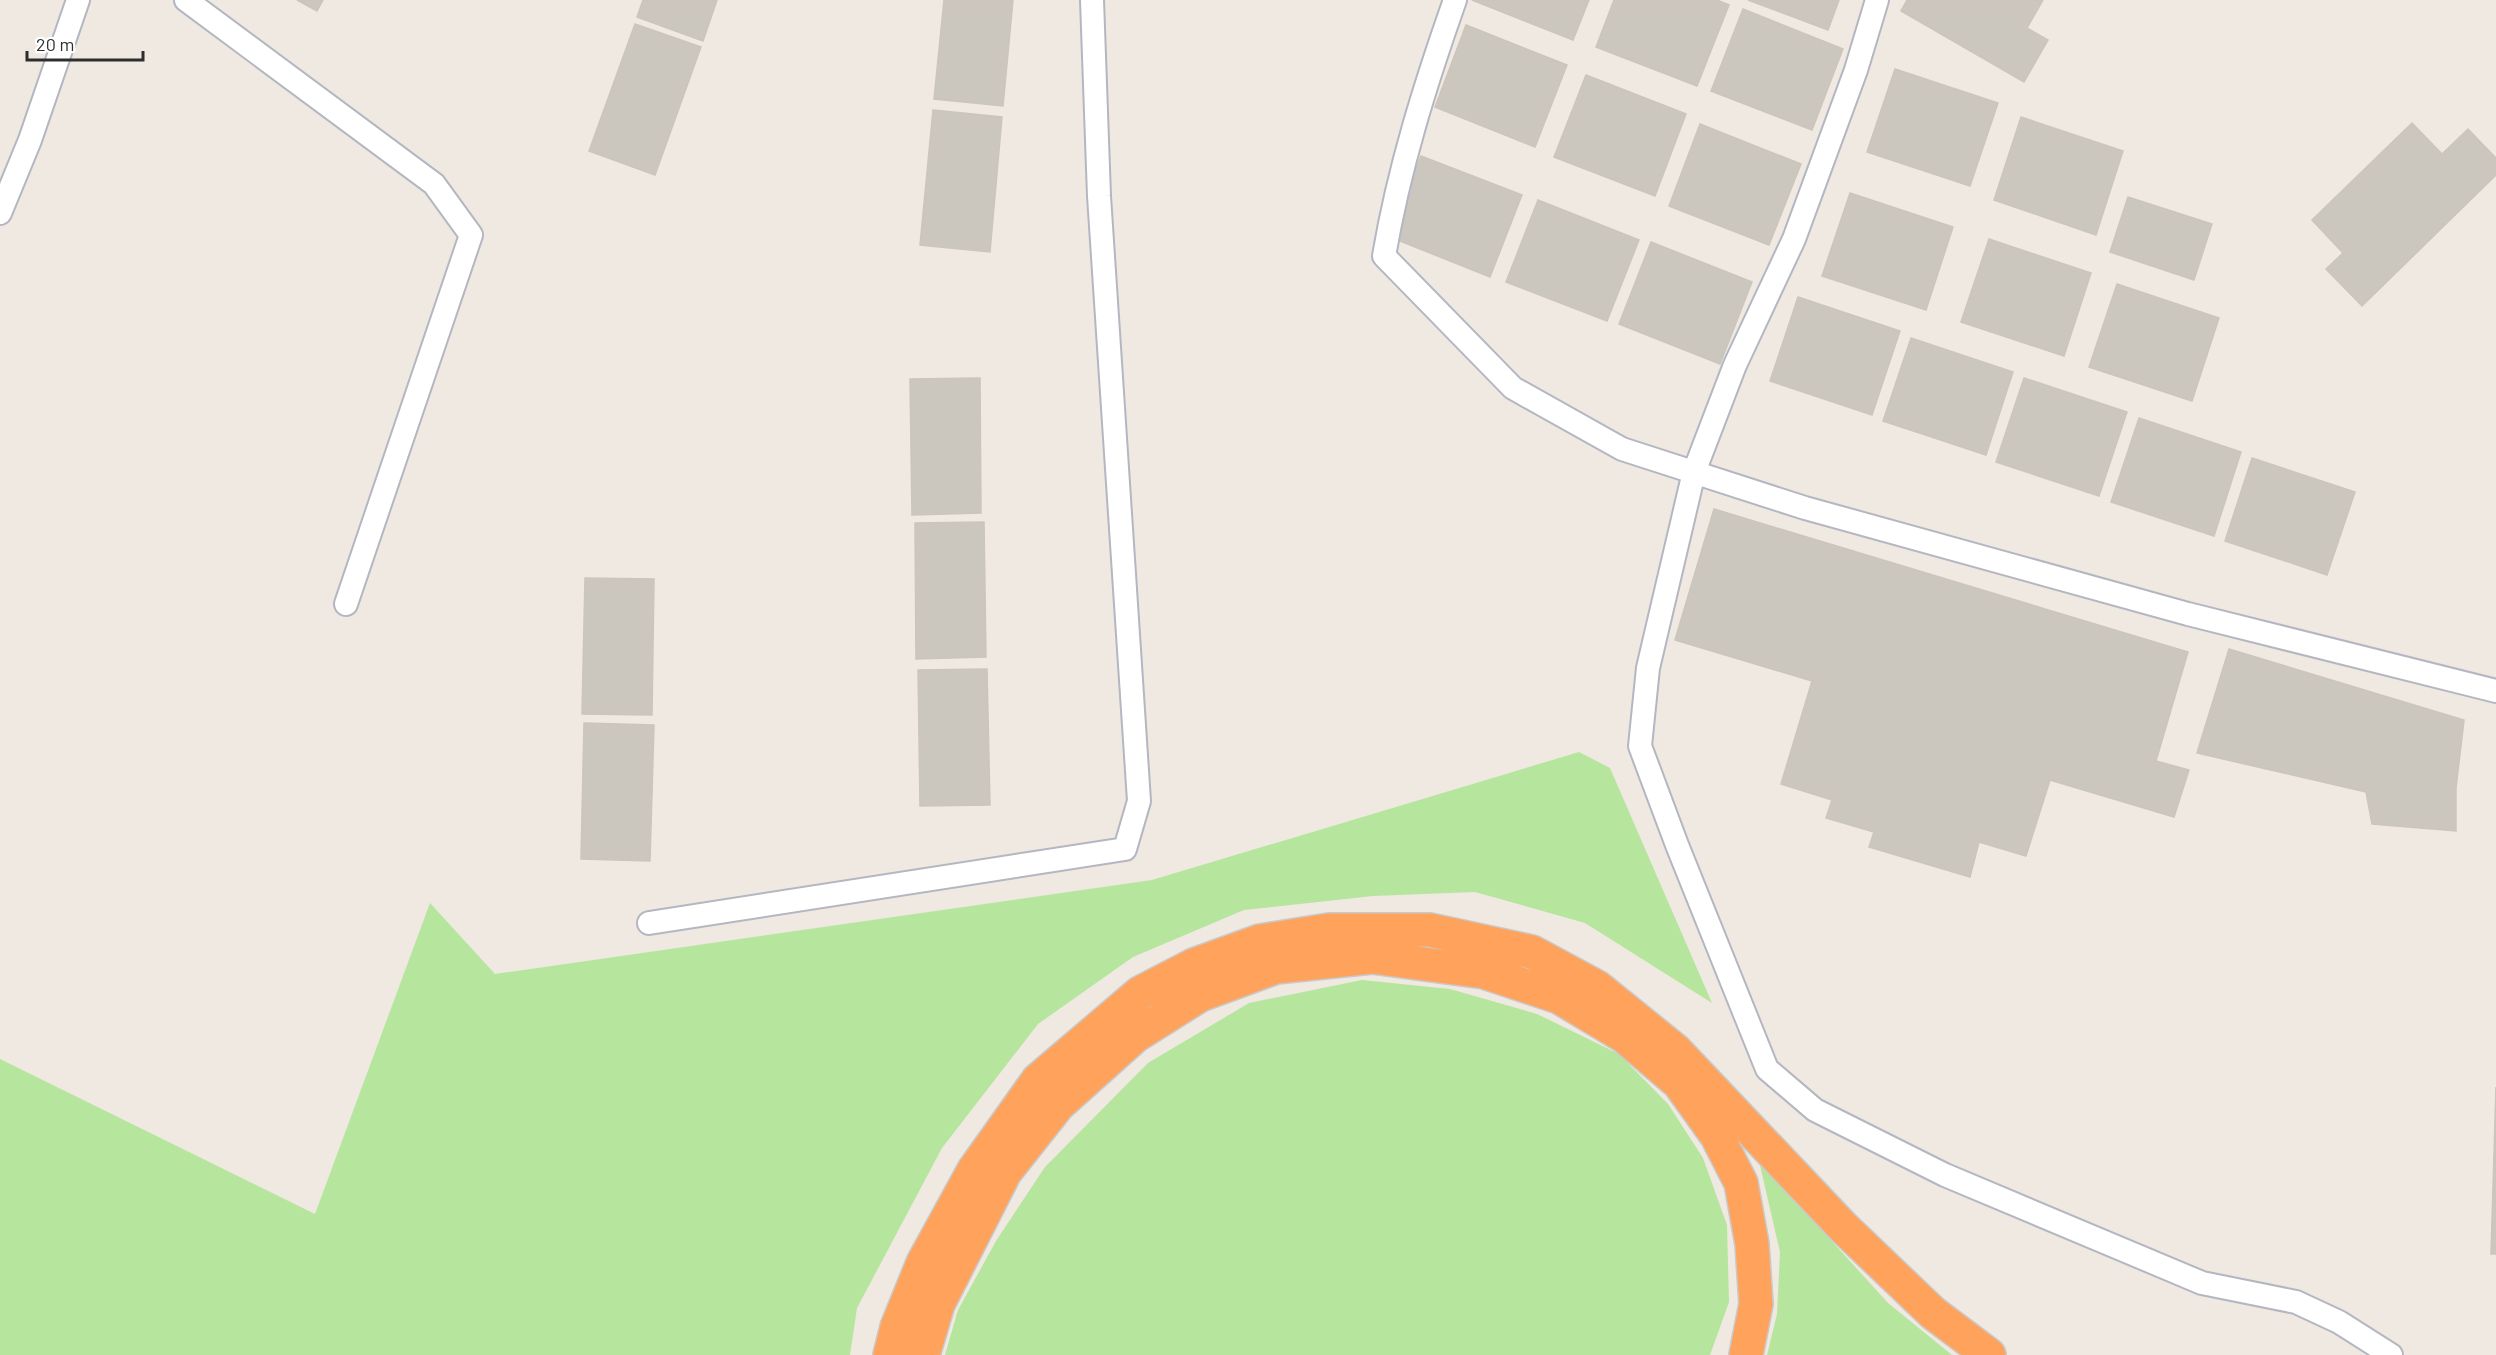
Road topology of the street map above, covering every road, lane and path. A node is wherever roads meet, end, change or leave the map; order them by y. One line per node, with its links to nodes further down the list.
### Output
1 (78, 0): 6 (lane)
2 (186, 0): 8 (lane)
3 (1092, 0): 10 (lane)
4 (1455, 0): 7 (lane)
5 (1877, 0): 7 (lane)
6 (0, 213)
7 (1694, 472): 9 (lane); 15 (lane)
8 (346, 604)
9 (2496, 691)
10 (649, 923)
11 (890, 1355): 14 (highway)
12 (923, 1355): 13 (highway)
13 (1746, 1355)
14 (1989, 1355)
15 (2391, 1355)

